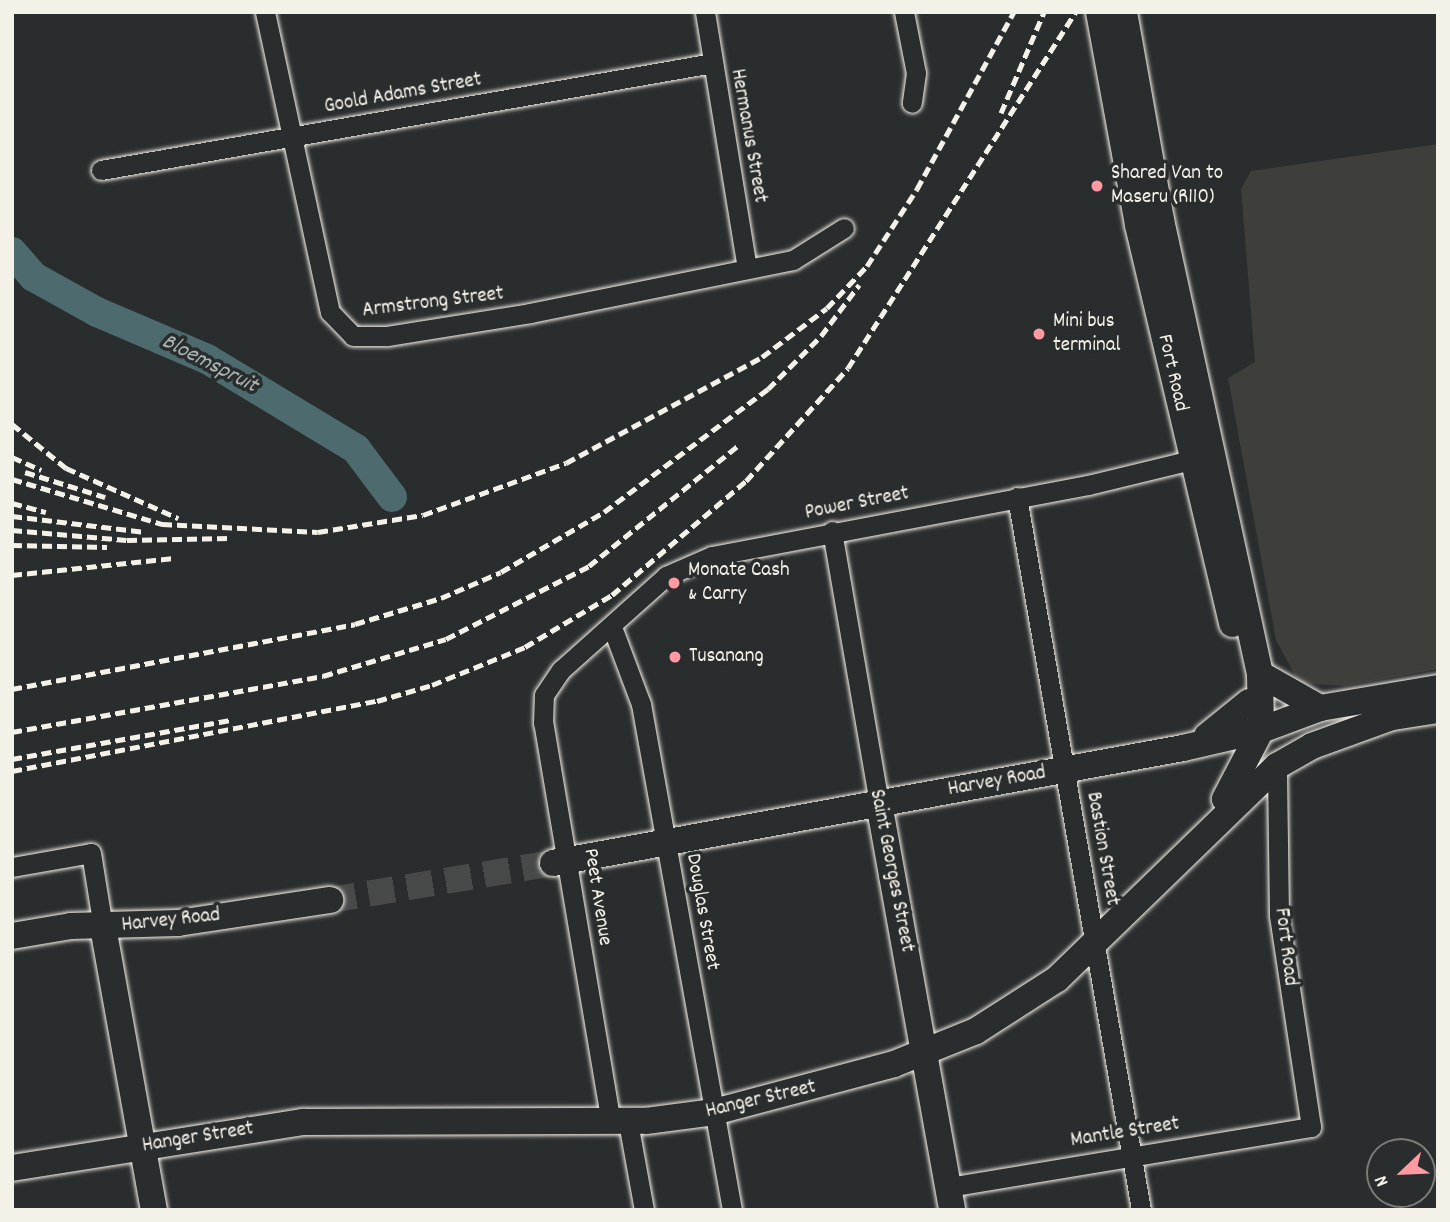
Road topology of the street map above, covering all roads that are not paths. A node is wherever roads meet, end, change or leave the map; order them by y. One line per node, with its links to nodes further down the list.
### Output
1 (265, 12): 8 (street, Armstrong Street)
2 (705, 12): 6 (street, Hermanus Street)
3 (904, 12): 7 (street)
4 (1099, 12): 12 (main road, Fort Road)
5 (1124, 12): 12 (main road, Fort Road)
6 (713, 63): 8 (street, Goold Adams Street); 11 (street, Hermanus Street)
7 (912, 103)
8 (292, 136): 9 (street, Goold Adams Street); 11 (street, Armstrong Street)
9 (101, 170)
10 (844, 228): 11 (street, Armstrong Street)
11 (747, 268)
12 (1202, 457): 13 (street, Power Street); 16 (main road, Fort Road); 19 (main road, Fort Road)
13 (1017, 497): 14 (street, Power Street); 26 (street, Bastion Street)
14 (832, 531): 15 (street, Power Street); 27 (street, Saint Georges Street)
15 (612, 626): 17 (street, Power Street); 28 (street, Douglas Street)
16 (1260, 674): 20 (main road); 23 (main road, Fort Road)
17 (552, 681): 30 (street, Peet Avenue)
18 (1438, 688): 20 (main road, Harvey Road)
19 (1249, 702): 23 (main road, Fort Road); 24 (main road)
20 (1320, 708): 23 (main road, Harvey Road)
21 (1438, 710): 22 (main road)
22 (1392, 717): 23 (main road); 25 (main road, Hanger Street)
23 (1261, 730): 24 (main road, Harvey Road); 29 (main road, Fort Road)
24 (1183, 748): 26 (main road, Harvey Road)
25 (1277, 766): 29 (main road, Hanger Street); 39 (street, Fort Road)
26 (1065, 770): 27 (main road, Harvey Road); 35 (street, Bastion Street)
27 (878, 803): 28 (main road, Harvey Road); 36 (main road, Saint Georges Street)
28 (666, 841): 30 (main road, Harvey Road); 37 (street, Douglas Street)
29 (1184, 854): 35 (main road, Hanger Street)
30 (561, 861): 38 (street, Peet Avenue)
31 (12, 867): 33 (street)
32 (330, 901): 33 (main road, Harvey Road)
33 (103, 927): 34 (main road, Harvey Road); 40 (main road)
34 (12, 936)
35 (1097, 947): 36 (main road, Hanger Street); 41 (street, Bastion Street)
36 (926, 1054): 37 (main road, Hanger Street); 43 (main road, Saint Georges Street)
37 (714, 1112): 38 (main road, Hanger Street); 46 (street, Douglas Street)
38 (620, 1122): 40 (main road, Hanger Street); 45 (street, Peet Avenue)
39 (1311, 1127): 41 (street, Mantle Street)
40 (142, 1147): 42 (main road, Hanger Street); 44 (main road)
41 (1131, 1154): 43 (street, Mantle Street); 47 (street, Bastion Street)
42 (12, 1168)
43 (950, 1199)
44 (154, 1210)
45 (644, 1210)
46 (732, 1210)
47 (1141, 1210)

